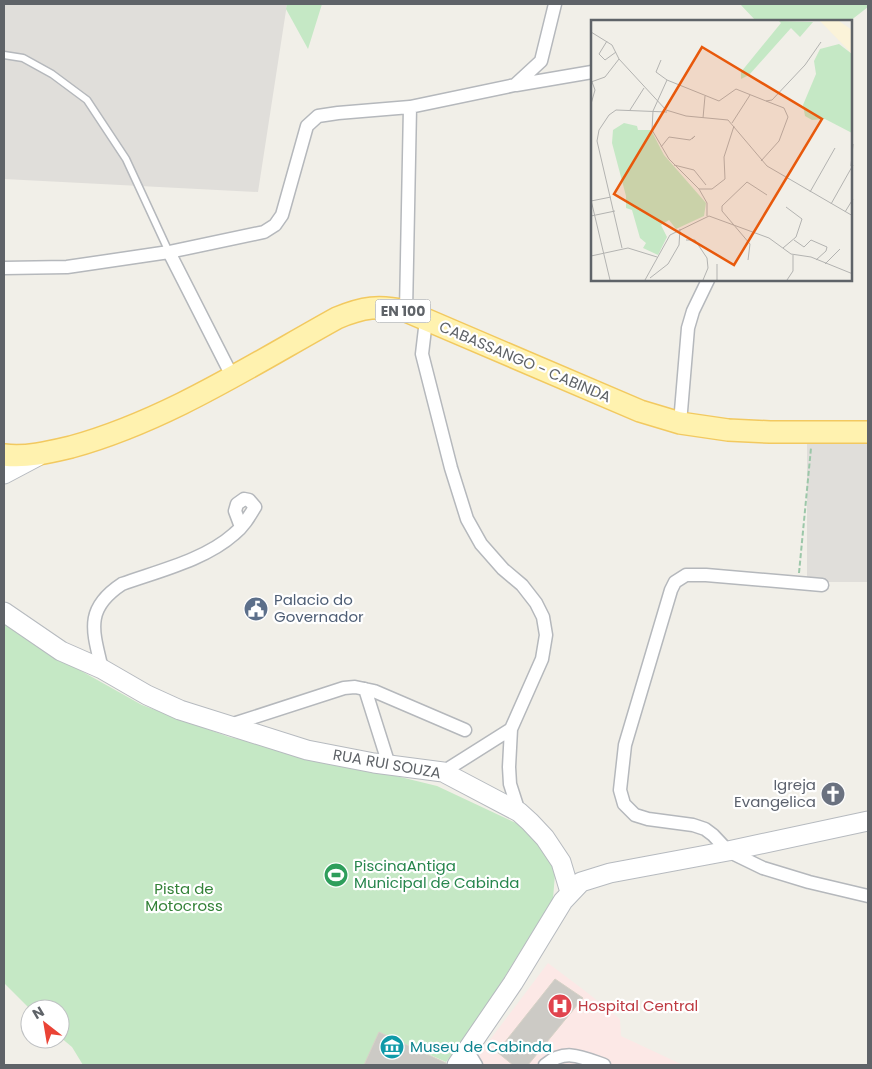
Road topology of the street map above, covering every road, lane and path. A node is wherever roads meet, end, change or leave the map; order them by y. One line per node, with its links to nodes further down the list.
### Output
1 (555, 4): 4 (street)
2 (4, 55): 6 (lane)
3 (591, 72): 4 (street)
4 (516, 85): 5 (street)
5 (410, 107): 6 (street); 9 (street)
6 (169, 252): 7 (street); 11 (street)
7 (4, 268)
8 (708, 281): 12 (street)
9 (406, 311): 10 (main road, CABASSANGO - CABINDA / EN 100); 11 (main road, CABASSANGO - CABINDA / EN 100)
10 (426, 320): 12 (main road, CABASSANGO - CABINDA / EN 100); 25 (street)
11 (232, 376): 15 (main road, CABASSANGO - CABINDA / EN 100)
12 (680, 423): 14 (main road, CABASSANGO - CABINDA / EN 100)
13 (868, 432): 14 (main road, CABASSANGO - CABINDA / EN 100)
14 (813, 433): 19 (path)
15 (42, 454): 16 (main road, CABASSANGO - CABINDA / EN 100); 17 (street)
16 (4, 455)
17 (4, 474)
18 (241, 526): 22 (street)
19 (797, 583): 20 (street); 31 (street)
20 (822, 585)
21 (4, 612): 22 (street, RUA RUI SOUZA)
22 (102, 669): 24 (street, RUA RUI SOUZA)
23 (365, 689): 24 (street); 26 (street); 27 (street)
24 (227, 726): 27 (street, RUA RUI SOUZA)
25 (511, 729): 28 (street); 29 (street)
26 (465, 730)
27 (389, 765): 28 (street, RUA RUI SOUZA)
28 (443, 772): 29 (street, RUA RUI SOUZA)
29 (519, 812): 32 (street, RUA RUI SOUZA)
30 (868, 822): 31 (street)
31 (728, 851): 32 (street); 33 (street)
32 (570, 892): 34 (street)
33 (868, 896)
34 (466, 1060)
35 (545, 1065): 36 (street)
36 (604, 1065)

